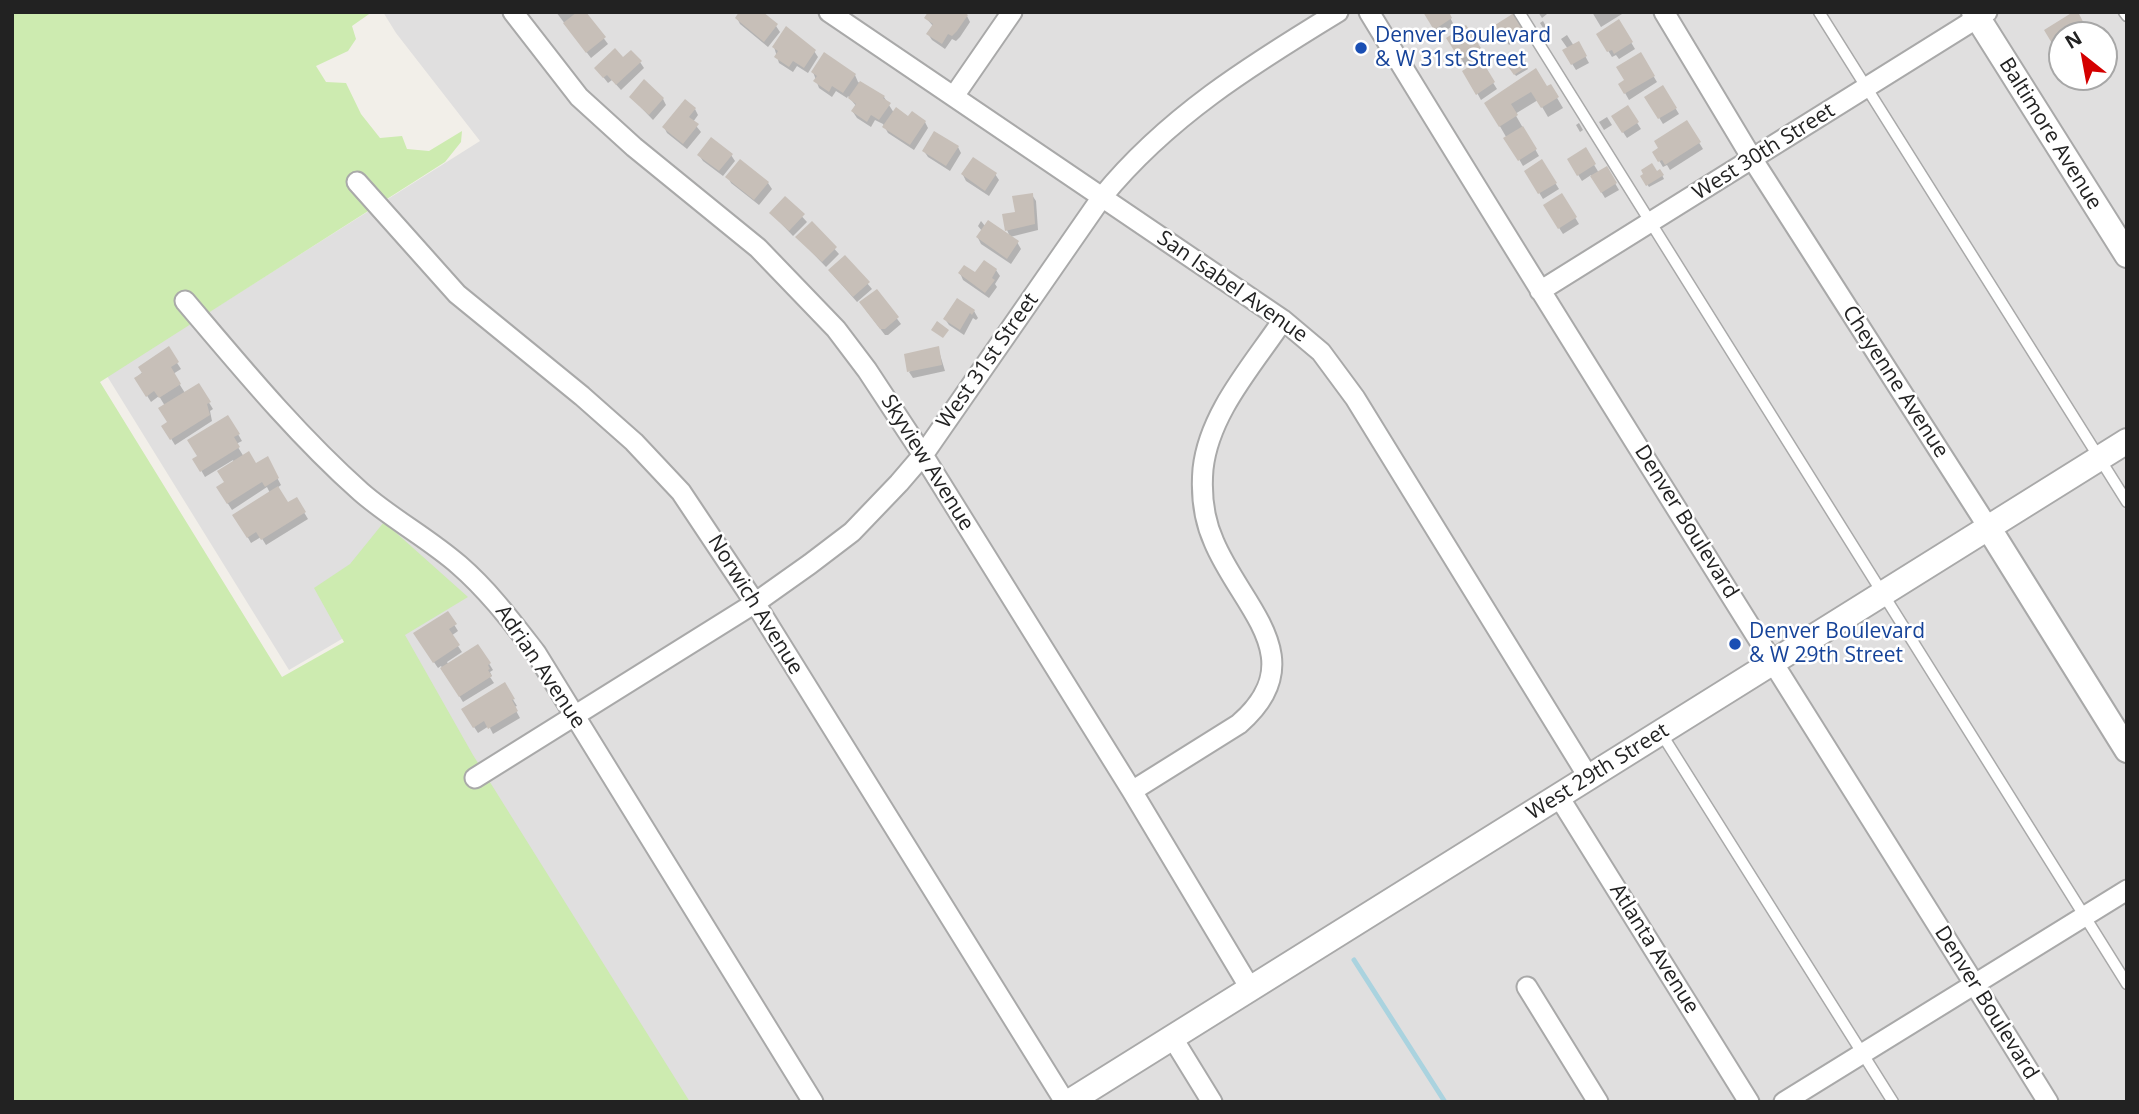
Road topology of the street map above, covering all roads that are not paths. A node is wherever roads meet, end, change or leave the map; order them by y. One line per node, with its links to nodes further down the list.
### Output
1 (513, 12): 21 (street, Skyview Avenue)
2 (829, 12): 11 (street, San Isabel Avenue)
3 (1012, 12): 11 (street)
4 (1338, 12): 14 (street, West 31st Street)
5 (1369, 12): 17 (street, Denver Boulevard)
6 (1519, 12): 15 (lane)
7 (1664, 12): 12 (street, Cheyenne Avenue)
8 (1819, 12): 10 (lane)
9 (1979, 14): 10 (street, West 30th Street); 16 (street, Baltimore Avenue)
10 (1866, 88): 12 (street, West 30th Street); 22 (lane)
11 (954, 96): 14 (street, San Isabel Avenue)
12 (1753, 160): 15 (street, West 30th Street); 24 (street, Cheyenne Avenue)
13 (358, 182): 26 (street, Norwich Avenue)
14 (1102, 197): 19 (street, San Isabel Avenue); 21 (street, West 31st Street)
15 (1649, 223): 17 (street, West 30th Street); 25 (lane)
16 (2127, 255)
17 (1540, 292): 27 (street, Denver Boulevard)
18 (185, 301): 28 (street, Adrian Avenue)
19 (1283, 320): 32 (street, San Isabel Avenue); 33 (street)
20 (2127, 441): 22 (street, West 29th Street)
21 (923, 455): 26 (street, West 31st Street); 33 (street, Skyview Avenue)
22 (2099, 458): 23 (lane); 24 (street, West 29th Street)
23 (2127, 502)
24 (1988, 527): 25 (street, West 29th Street); 30 (street, Cheyenne Avenue)
25 (1883, 593): 27 (street, West 29th Street); 36 (lane)
26 (755, 603): 28 (street, West 31st Street); 44 (street, Norwich Avenue)
27 (1774, 662): 29 (street, West 29th Street); 37 (street, Denver Boulevard)
28 (574, 714): 31 (street, West 31st Street); 43 (street, Adrian Avenue)
29 (1661, 732): 32 (street, West 29th Street); 42 (lane)
30 (2127, 750)
31 (475, 778)
32 (1589, 778): 34 (street, West 29th Street)
33 (1132, 791): 40 (street, Skyview Avenue)
34 (1559, 797): 40 (street, West 29th Street); 47 (street, Atlanta Avenue)
35 (2127, 890): 36 (street)
36 (2085, 916): 37 (street); 38 (lane)
37 (1975, 984): 42 (street); 50 (street, Denver Boulevard)
38 (2127, 984)
39 (1527, 987): 46 (street)
40 (1250, 988): 41 (street, West 29th Street)
41 (1172, 1037): 44 (street, West 29th Street); 45 (street)
42 (1863, 1052): 48 (street); 49 (lane)
43 (814, 1102)
44 (1067, 1102)
45 (1212, 1102)
46 (1598, 1102)
47 (1749, 1102)
48 (1784, 1102)
49 (1893, 1102)
50 (2048, 1102)

